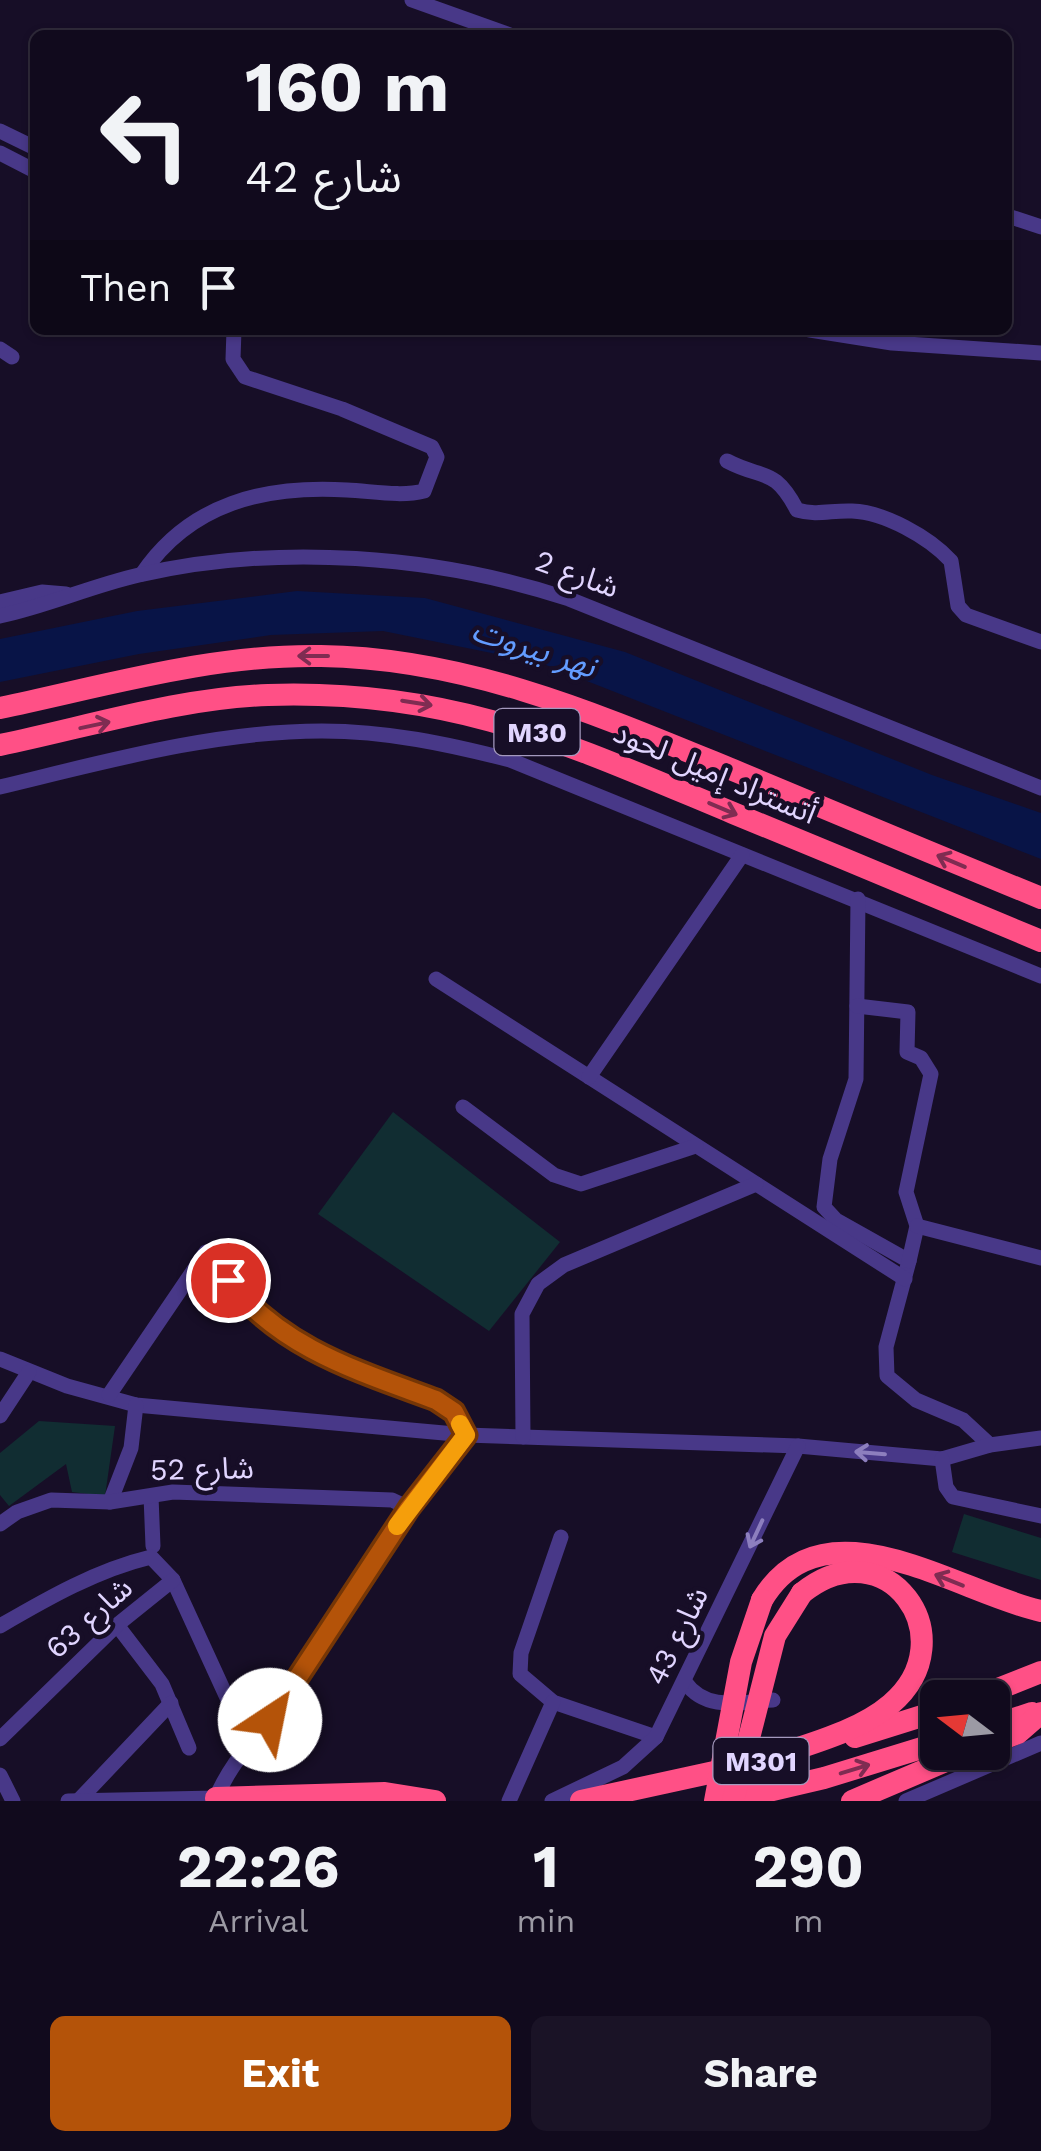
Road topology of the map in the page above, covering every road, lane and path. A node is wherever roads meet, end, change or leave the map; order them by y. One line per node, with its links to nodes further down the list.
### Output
1 (412, 0): 2 (street)
2 (496, 30)
3 (0, 131): 4 (street)
4 (30, 146): 6 (street)
5 (0, 153): 6 (street)
6 (18, 162): 7 (street)
7 (30, 168)
8 (1012, 217): 9 (street)
9 (1041, 226)
10 (234, 335): 16 (street)
11 (847, 335): 13 (street)
12 (900, 335): 13 (street)
13 (914, 344): 14 (street)
14 (1041, 353)
15 (727, 461): 20 (street)
16 (142, 574): 17 (street, شارع 2); 24 (street, شارع 2)
17 (66, 594): 18 (street, شارع 2); 19 (street, شارع 2)
18 (0, 602)
19 (0, 616)
20 (1041, 642)
21 (0, 708): 26 (highway, أتستراد إميل لحود / M30, one-way to 21)
22 (0, 745): 28 (highway, أتستراد إميل لحود / M30, one-way to 28)
23 (0, 787): 25 (street)
24 (1041, 788)
25 (742, 855): 27 (street); 32 (street)
26 (1041, 898)
27 (858, 899): 29 (street); 31 (street)
28 (1041, 941)
29 (1041, 976)
30 (436, 979): 32 (street)
31 (857, 1006): 36 (street); 38 (street)
32 (589, 1077): 34 (street)
33 (462, 1107): 34 (street)
34 (696, 1146): 35 (street)
35 (756, 1184): 39 (street); 46 (street)
36 (917, 1226): 37 (street); 38 (street)
37 (1041, 1258)
38 (909, 1261): 39 (street)
39 (905, 1279): 48 (street)
40 (0, 1359): 41 (street)
41 (29, 1372): 42 (street); 44 (street)
42 (109, 1396): 43 (street); 45 (street)
43 (136, 1405): 45 (street); 52 (street)
44 (0, 1416)
45 (466, 1435): 46 (street); 53 (street)
46 (523, 1437): 49 (street)
47 (1041, 1438): 48 (street)
48 (990, 1445): 50 (street)
49 (798, 1446): 50 (street, one-way to 49); 63 (street, شارع 43, one-way to 63)
50 (942, 1459): 54 (street)
51 (151, 1496): 52 (street, شارع 52); 53 (street, شارع 52); 57 (street)
52 (110, 1502): 55 (street, شارع 52)
53 (409, 1508): 76 (street)
54 (1041, 1516)
55 (0, 1524)
56 (561, 1537): 66 (street)
57 (153, 1546)
58 (173, 1580): 60 (street, شارع 63); 61 (street); 76 (street)
59 (1041, 1611): 89 (highway, one-way to 89, bridge)
60 (117, 1625): 67 (street); 73 (street, شارع 63)
61 (0, 1626)
62 (1041, 1672): 64 (highway)
63 (686, 1682): 65 (street); 72 (street, شارع 43)
64 (1010, 1684)
65 (774, 1700)
66 (553, 1702): 72 (street); 86 (street)
67 (171, 1703): 75 (street); 82 (street)
68 (1041, 1712): 70 (highway); 71 (highway)
69 (920, 1716): 78 (highway, M301)
70 (1010, 1721)
71 (1010, 1736)
72 (656, 1738): 87 (street, شارع 43)
73 (0, 1740)
74 (1041, 1743): 92 (street)
75 (188, 1748)
76 (250, 1748): 81 (street)
77 (920, 1757): 90 (highway, M301, one-way to 77)
78 (757, 1762): 88 (highway, M301); 90 (highway, bridge)
79 (920, 1763): 91 (highway)
80 (0, 1775): 83 (street)
81 (216, 1798): 82 (street); 85 (highway)
82 (78, 1800): 84 (street)
83 (13, 1801)
84 (68, 1801)
85 (435, 1801)
86 (509, 1801)
87 (552, 1801)
88 (581, 1801)
89 (715, 1801)
90 (729, 1801)
91 (852, 1801)
92 (906, 1801)

